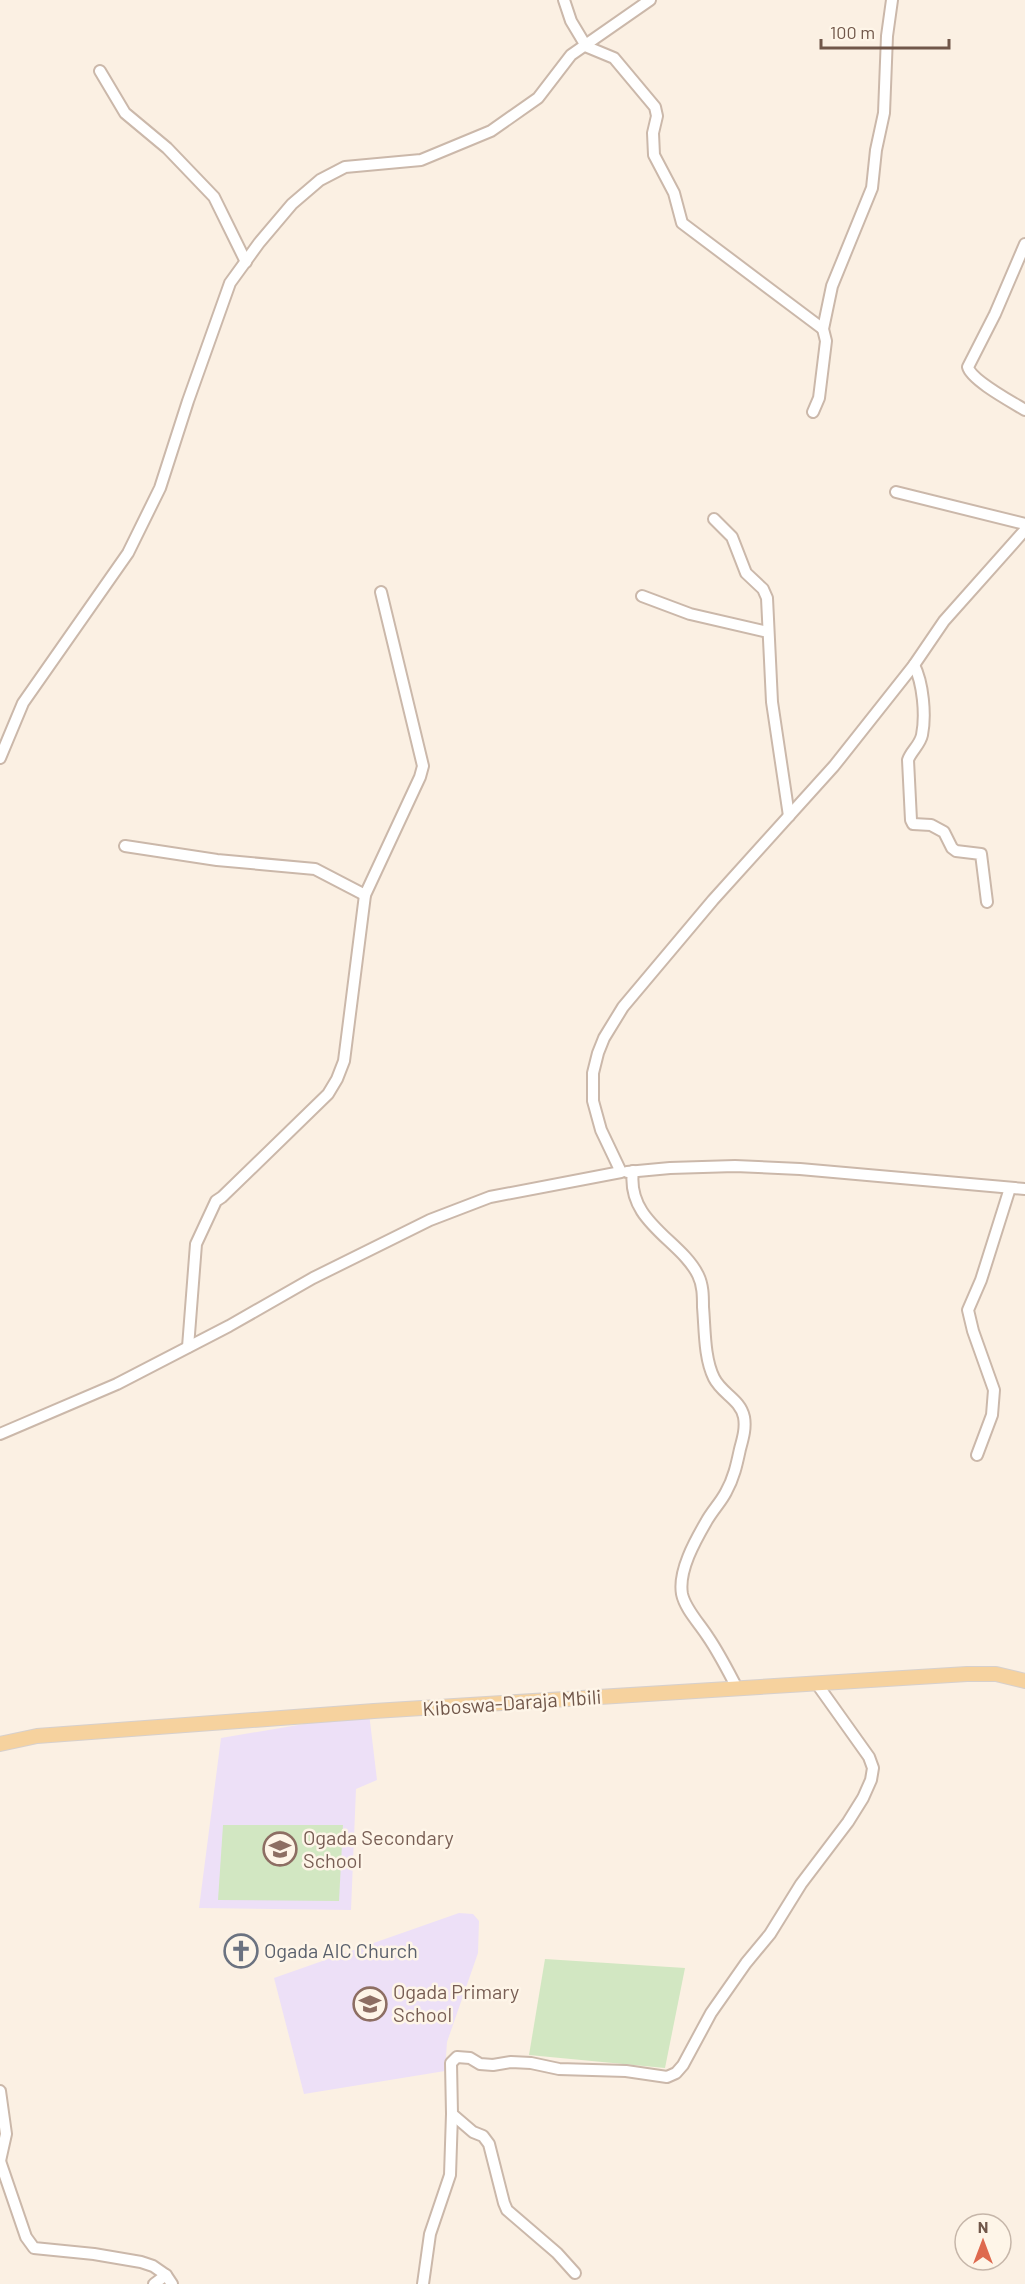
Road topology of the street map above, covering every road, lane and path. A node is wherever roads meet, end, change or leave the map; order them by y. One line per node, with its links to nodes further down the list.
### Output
1 (564, 0): 4 (street)
2 (650, 0): 4 (street)
3 (892, 0): 8 (street)
4 (585, 46): 7 (street); 8 (street)
5 (100, 71): 7 (street)
6 (1025, 244): 9 (street)
7 (246, 262): 19 (street)
8 (823, 329): 10 (street)
9 (1025, 410)
10 (813, 412)
11 (896, 492): 13 (street)
12 (714, 519): 17 (street)
13 (1025, 524)
14 (1025, 530): 18 (street)
15 (381, 592): 22 (street)
16 (642, 596): 17 (street)
17 (768, 632): 20 (street)
18 (914, 665): 20 (street); 23 (street)
19 (0, 758)
20 (789, 816): 24 (street)
21 (125, 846): 22 (street)
22 (365, 895): 28 (street)
23 (987, 902)
24 (621, 1172): 25 (street); 28 (street)
25 (633, 1172): 26 (street); 33 (street)
26 (1010, 1188): 27 (street); 30 (street)
27 (1025, 1189)
28 (188, 1347): 29 (street)
29 (0, 1434)
30 (977, 1455)
31 (1025, 1681): 32 (main road, Kiboswa-Daraja Mbili)
32 (817, 1684): 33 (main road, Kiboswa-Daraja Mbili); 36 (street)
33 (737, 1688): 34 (main road, Kiboswa-Daraja Mbili)
34 (0, 1744)
35 (0, 2091): 37 (street)
36 (452, 2114): 38 (street); 41 (street)
37 (0, 2161): 39 (street)
38 (575, 2273)
39 (169, 2279): 40 (street)
40 (154, 2284)
41 (423, 2284)

